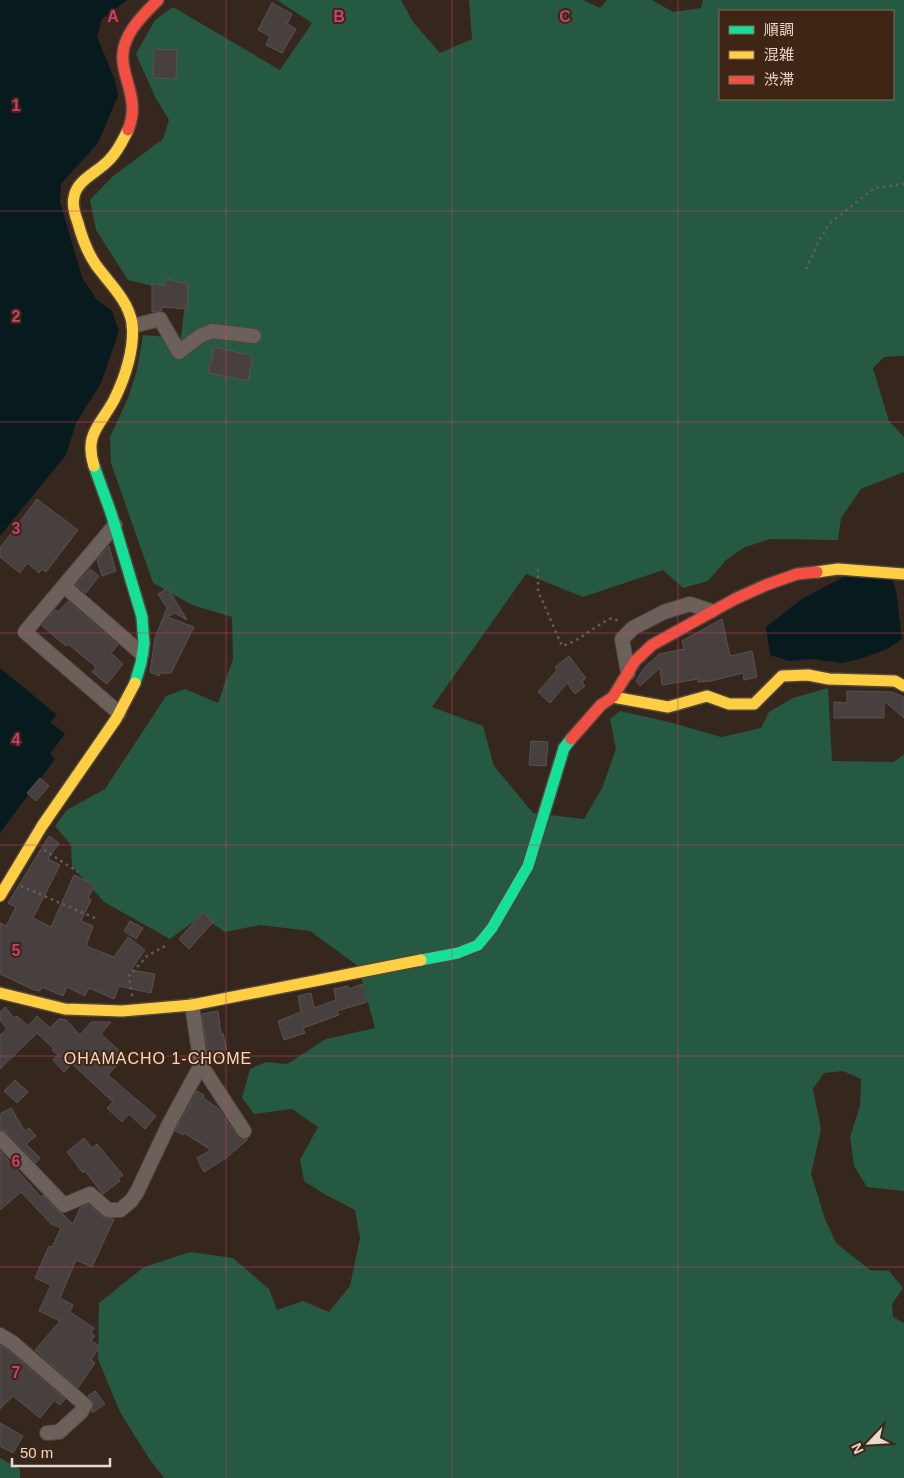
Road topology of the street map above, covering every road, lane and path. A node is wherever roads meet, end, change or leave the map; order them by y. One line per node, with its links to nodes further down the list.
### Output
1 (158, 0): 4 (street)
2 (904, 184): 3 (path)
3 (806, 269)
4 (133, 326): 5 (street); 6 (street)
5 (254, 336)
6 (115, 525): 9 (street); 12 (street)
7 (538, 569): 11 (path)
8 (904, 574): 10 (street)
9 (64, 586): 12 (street); 16 (street)
10 (711, 611): 11 (street); 13 (street)
11 (633, 628): 13 (street)
12 (142, 654): 16 (street)
13 (628, 673): 15 (street)
14 (904, 686): 15 (street)
15 (613, 697): 24 (street)
16 (119, 714): 17 (street)
17 (32, 842): 18 (path); 19 (street)
18 (78, 872)
19 (8, 880): 20 (street); 21 (path)
20 (0, 896)
21 (98, 919)
22 (167, 945): 25 (path)
23 (0, 993): 25 (street)
24 (192, 1005): 25 (street); 26 (street)
25 (133, 1010)
26 (201, 1065): 27 (street); 28 (street)
27 (244, 1131)
28 (0, 1138)
29 (0, 1335): 30 (street)
30 (47, 1433)

